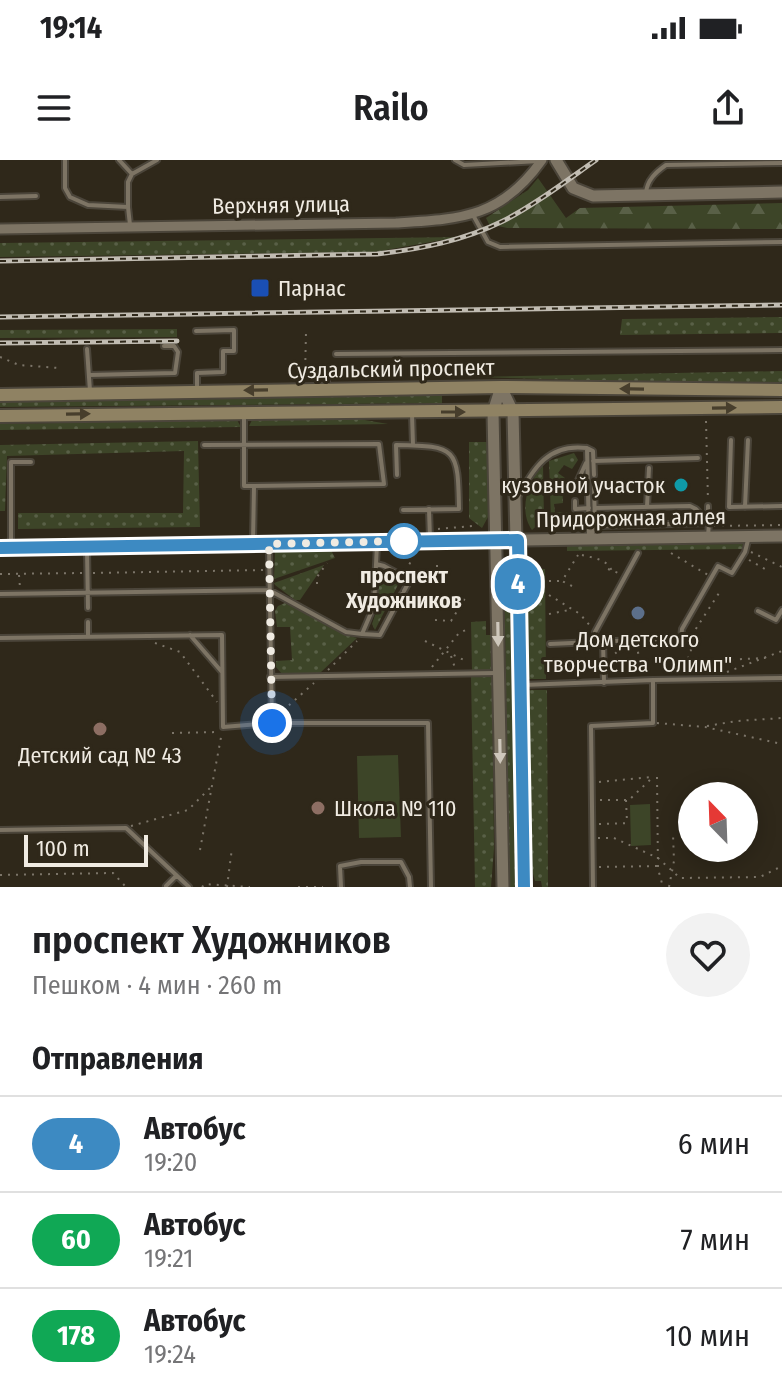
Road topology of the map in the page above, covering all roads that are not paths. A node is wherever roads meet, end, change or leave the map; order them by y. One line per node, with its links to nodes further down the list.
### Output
1 (65, 160): 13 (lane)
2 (119, 160): 8 (lane)
3 (157, 160): 8 (lane)
4 (455, 160): 5 (lane)
5 (542, 160): 14 (street, Верхняя улица)
6 (556, 160): 10 (street)
7 (782, 163): 10 (lane)
8 (132, 174): 13 (lane)
9 (782, 192): 10 (street)
10 (646, 195)
11 (36, 196): 12 (lane)
12 (0, 197)
13 (128, 207): 15 (lane)
14 (473, 215): 15 (street, Верхняя улица); 17 (lane)
15 (131, 228): 16 (street, Верхняя улица)
16 (0, 229)
17 (782, 242)
18 (196, 331): 28 (lane)
19 (164, 346): 24 (lane)
20 (87, 349): 24 (lane)
21 (782, 350): 22 (lane)
22 (336, 354)
23 (327, 368): 26 (lane)
24 (89, 375): 29 (lane)
25 (501, 387): 26 (main road, Суздальский проспект); 27 (main road, Суздальский проспект, one-way to 25); 34 (street); 35 (street)
26 (327, 389): 28 (main road, Суздальский проспект, one-way to 28)
27 (782, 390)
28 (197, 391): 29 (main road, Суздальский проспект)
29 (90, 393): 30 (main road, Суздальский проспект)
30 (0, 395)
31 (782, 407): 35 (main road, Суздальский проспект, one-way to 31)
32 (244, 412): 33 (main road, Суздальский проспект); 36 (main road, Суздальский проспект, one-way to 32); 40 (lane)
33 (412, 412): 34 (main road, Суздальский проспект, one-way to 34); 41 (lane)
34 (493, 412): 35 (main road, Суздальский проспект); 67 (street)
35 (513, 412): 52 (street)
36 (0, 416)
37 (731, 440): 56 (lane)
38 (748, 440): 56 (lane)
39 (204, 445): 40 (lane)
40 (244, 445): 49 (lane); 49 (lane)
41 (413, 445): 46 (lane); 59 (lane)
42 (698, 458): 43 (lane)
43 (590, 461): 47 (lane); 50 (lane); 52 (lane); 57 (lane)
44 (31, 462): 74 (lane)
45 (649, 468): 55 (lane)
46 (397, 475)
47 (594, 475)
48 (594, 484): 58 (lane)
49 (254, 486): 71 (lane)
50 (574, 489)
51 (575, 501): 57 (lane)
52 (516, 502): 68 (street)
53 (708, 506): 62 (lane)
54 (782, 506): 56 (lane)
55 (647, 507): 58 (lane); 62 (lane)
56 (745, 507)
57 (589, 508): 66 (lane)
58 (595, 508): 61 (lane)
59 (429, 509): 60 (lane); 69 (lane)
60 (403, 510)
61 (595, 526): 63 (lane); 66 (lane)
62 (709, 529): 63 (street, Придорожная аллея); 64 (street, Придорожная аллея)
63 (614, 532): 66 (street, Придорожная аллея)
64 (748, 536): 65 (street, Придорожная аллея); 89 (lane)
65 (782, 536)
66 (590, 538): 68 (street, Придорожная аллея)
67 (496, 540): 68 (street, Придорожная аллея); 69 (street, Придорожная аллея); 92 (street, one-way to 92)
68 (518, 540): 97 (street)
69 (430, 541): 70 (street, Придорожная аллея)
70 (377, 542): 72 (street, Придорожная аллея); 76 (lane)
71 (253, 544): 72 (street, Придорожная аллея); 73 (street, Придорожная аллея)
72 (269, 544): 77 (lane)
73 (87, 547): 74 (street, Придорожная аллея); 78 (lane)
74 (5, 548)
75 (638, 553): 88 (lane)
76 (376, 564): 84 (lane); 84 (lane)
77 (269, 590): 78 (lane); 84 (lane); 93 (lane)
78 (88, 593): 79 (lane); 80 (lane)
79 (0, 594)
80 (88, 608)
81 (782, 610): 82 (lane)
82 (758, 611)
83 (88, 622): 86 (lane)
84 (362, 634)
85 (190, 635): 86 (lane); 91 (lane); 91 (lane)
86 (88, 636): 87 (lane)
87 (0, 638)
88 (596, 640): 89 (lane); 90 (lane)
89 (603, 640): 96 (lane)
90 (550, 644)
91 (222, 672): 98 (lane)
92 (499, 673): 93 (lane); 106 (street, one-way to 106)
93 (270, 677): 98 (lane)
94 (782, 678): 95 (lane)
95 (653, 680): 96 (lane); 108 (lane)
96 (604, 683): 97 (lane)
97 (520, 685): 107 (street)
98 (272, 723): 105 (lane)
99 (0, 830): 100 (lane)
100 (177, 876): 101 (lane); 102 (lane)
101 (166, 886)
102 (189, 887)
103 (341, 887): 104 (lane)
104 (410, 887)
105 (431, 887)
106 (503, 887)
107 (524, 887)
108 (593, 887)

